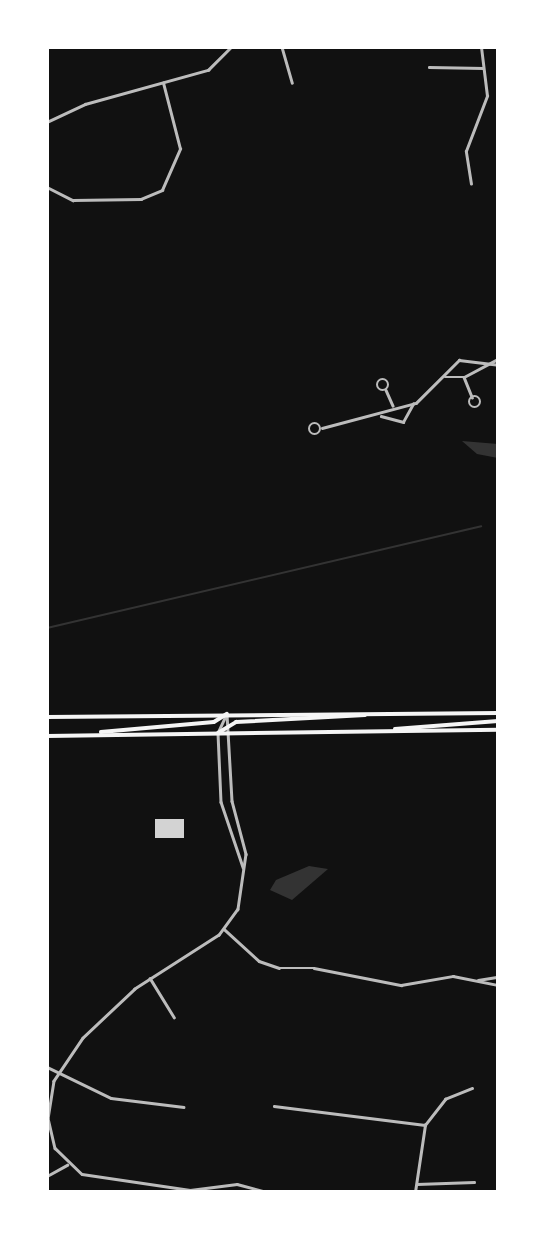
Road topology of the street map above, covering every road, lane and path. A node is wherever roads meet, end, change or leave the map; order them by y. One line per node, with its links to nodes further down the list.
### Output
1 (230, 47): 6 (street)
2 (282, 47): 7 (street)
3 (481, 47): 5 (street)
4 (429, 67): 5 (street)
5 (483, 68): 9 (street)
6 (163, 83): 8 (street); 10 (street)
7 (292, 83)
8 (47, 122)
9 (471, 184)
10 (47, 187)
11 (498, 359): 12 (street)
12 (480, 363): 13 (street); 14 (street); 15 (street)
13 (498, 365)
14 (445, 377): 15 (street); 18 (street)
15 (464, 377): 17 (street)
16 (386, 390): 19 (street)
17 (472, 397)
18 (413, 404): 19 (street); 20 (street)
19 (393, 406): 20 (street)
20 (381, 416): 21 (street)
21 (321, 428)
22 (386, 712): 23 (main road); 24 (main road); 27 (main road)
23 (498, 713)
24 (227, 714): 25 (main road); 27 (street); 30 (street); 32 (main road)
25 (47, 717)
26 (498, 721): 29 (main road)
27 (229, 723): 30 (main road); 31 (street)
28 (498, 730): 29 (main road)
29 (383, 731): 31 (main road)
30 (218, 733): 31 (main road); 32 (main road); 35 (street)
31 (231, 733): 34 (street)
32 (89, 735): 33 (main road)
33 (47, 736)
34 (232, 801): 35 (street); 36 (street)
35 (221, 802): 36 (street)
36 (243, 867): 37 (street)
37 (224, 929): 39 (street); 40 (street)
38 (498, 977): 40 (street)
39 (150, 978): 42 (street); 44 (street)
40 (478, 980): 41 (street)
41 (498, 985)
42 (174, 1017)
43 (47, 1068): 44 (street)
44 (58, 1072): 47 (street); 49 (street)
45 (472, 1088): 48 (street)
46 (274, 1106): 48 (street)
47 (183, 1107)
48 (425, 1125): 52 (street)
49 (67, 1165): 50 (street); 53 (street)
50 (47, 1176)
51 (474, 1182): 52 (street)
52 (417, 1184): 54 (street)
53 (267, 1192)
54 (415, 1192)

